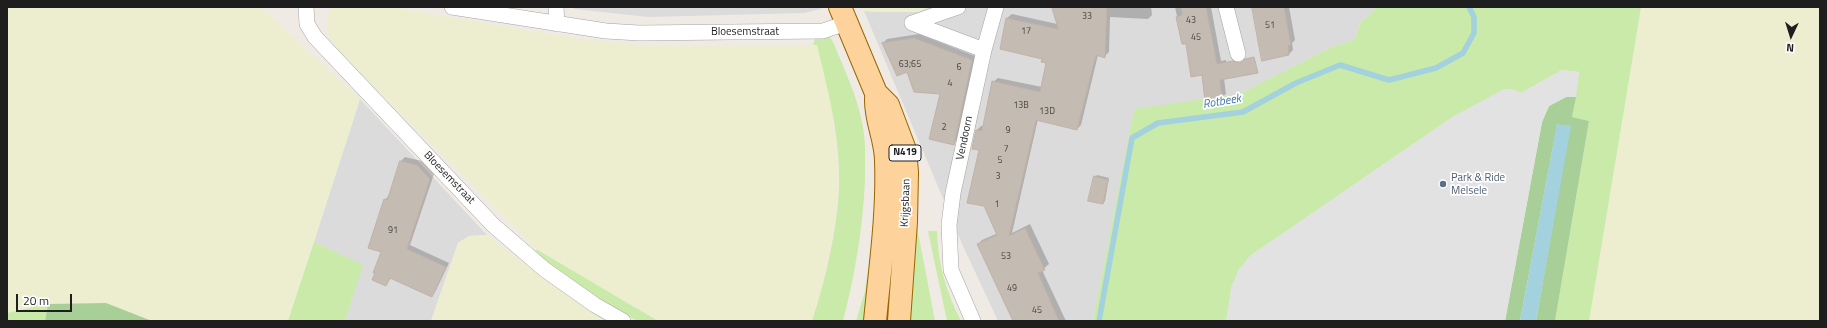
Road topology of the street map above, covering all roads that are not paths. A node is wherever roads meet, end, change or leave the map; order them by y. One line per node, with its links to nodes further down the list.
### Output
1 (306, 7): 12 (street, Bloesemstraat)
2 (452, 7): 8 (street, Bloesemstraat)
3 (556, 7): 8 (street)
4 (958, 7): 9 (street)
5 (996, 7): 9 (street, Vendoorn)
6 (1226, 7): 10 (street)
7 (843, 15): 8 (street, Bloesemstraat); 11 (main road, Krijgsbaan / N419)
8 (557, 24)
9 (984, 50): 15 (street, Vendoorn)
10 (1238, 54)
11 (876, 93): 13 (main road, Krijgsbaan / N419); 14 (main road, Krijgsbaan / N419)
12 (623, 321)
13 (875, 321)
14 (899, 321)
15 (973, 321)

